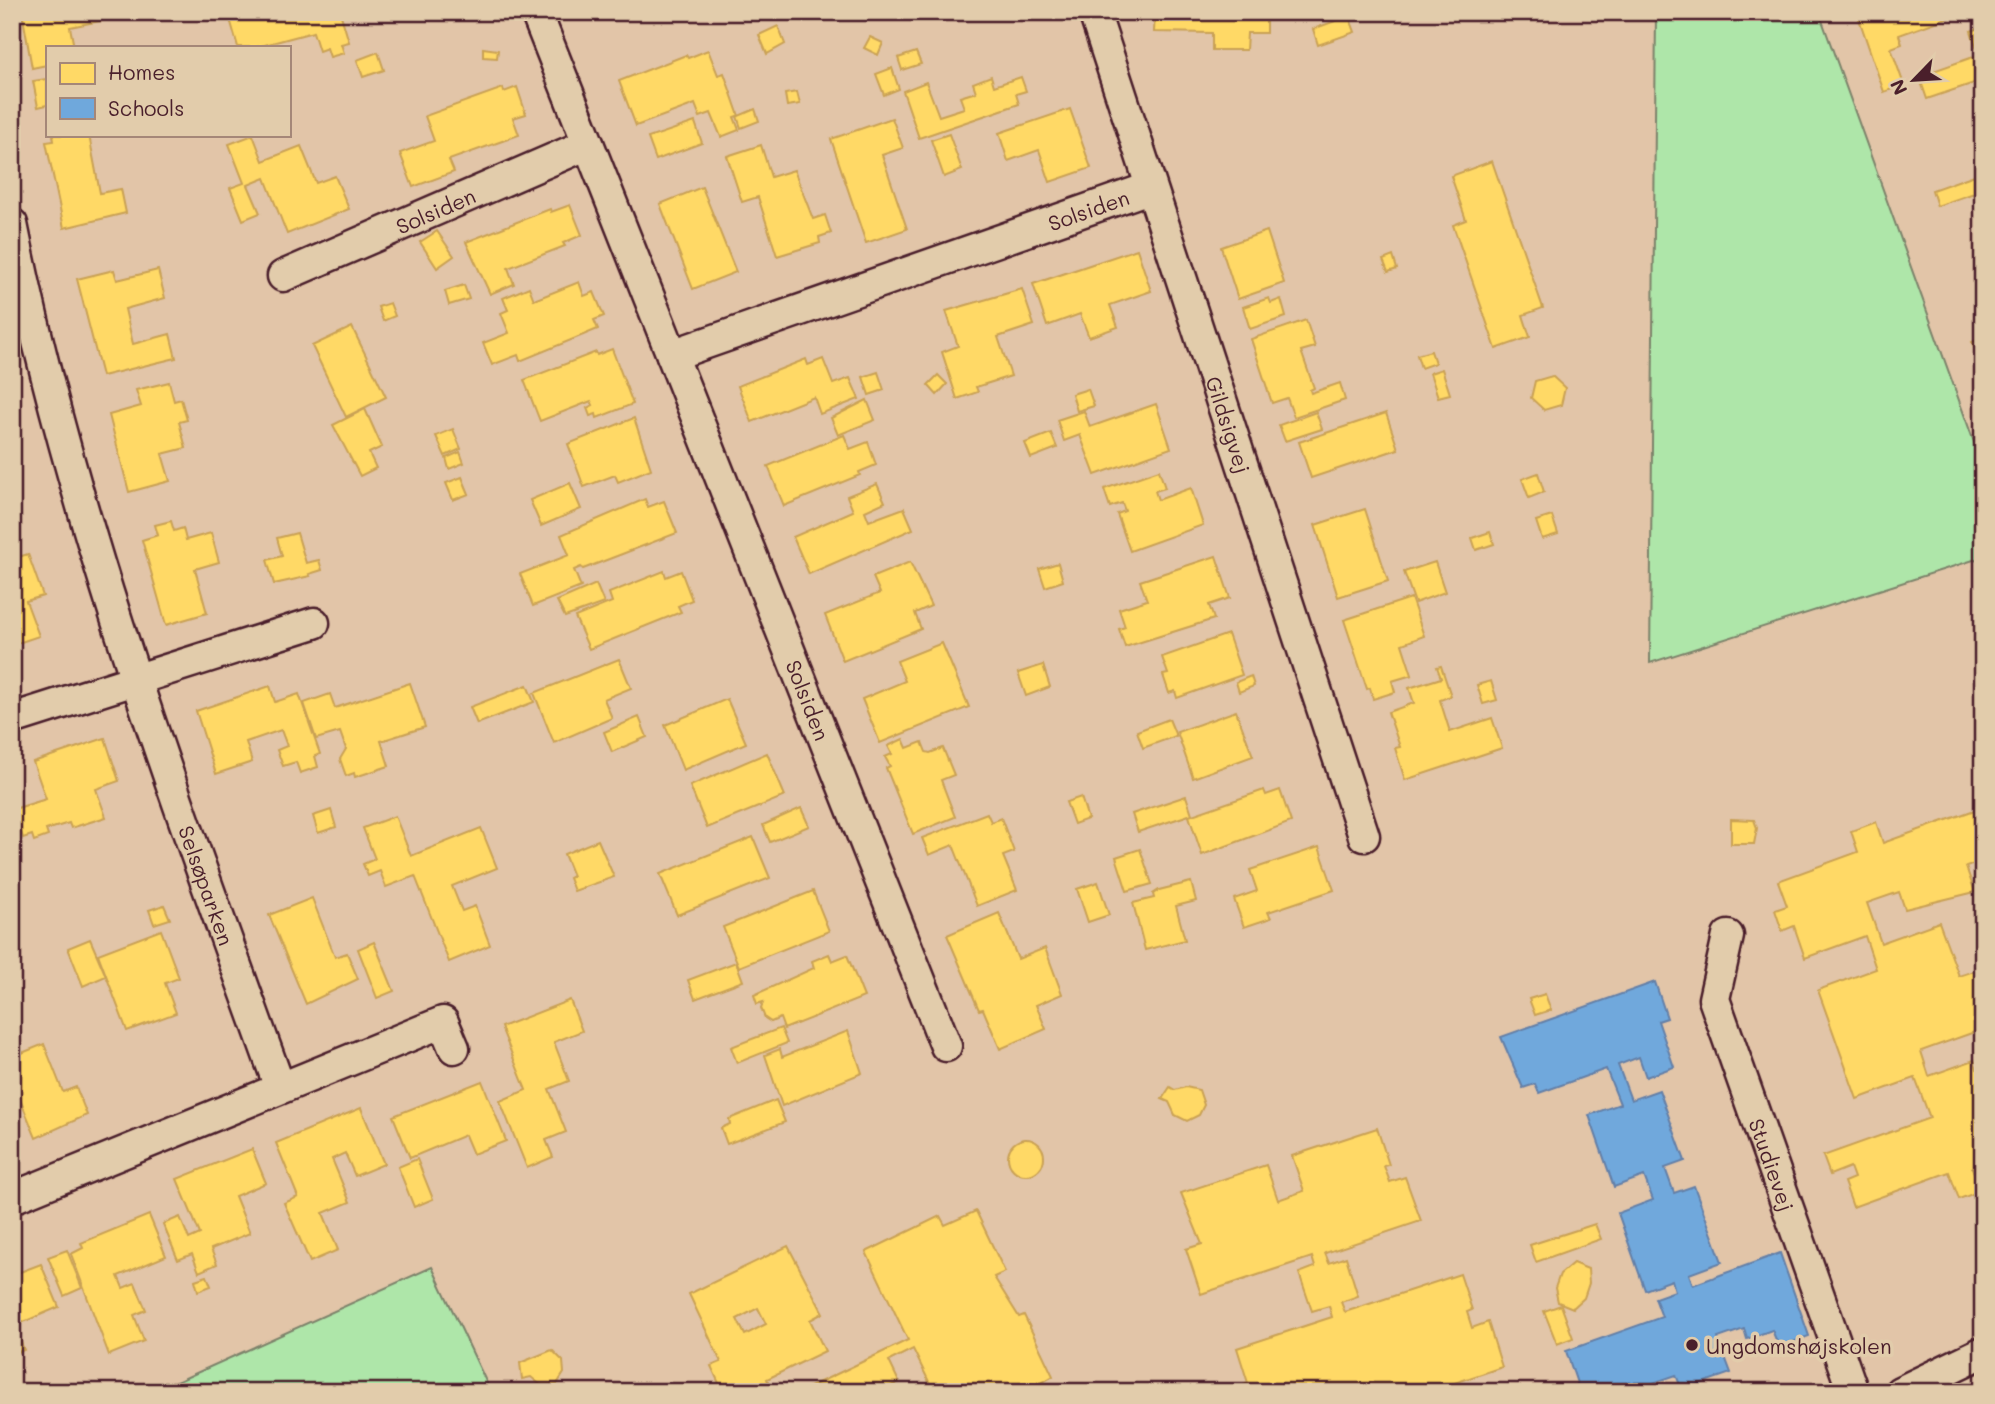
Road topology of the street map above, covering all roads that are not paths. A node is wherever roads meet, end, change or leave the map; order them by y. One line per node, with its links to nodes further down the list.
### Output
1 (536, 12): 3 (street, Solsiden)
2 (1094, 12): 4 (street, Gildsigvej)
3 (588, 144): 6 (street, Solsiden); 8 (street, Solsiden)
4 (1149, 188): 8 (street, Solsiden); 12 (street, Gildsigvej)
5 (12, 224): 7 (street, Selsøparken)
6 (283, 276)
7 (22, 330): 10 (street, Selsøparken)
8 (672, 355): 14 (street, Solsiden)
9 (314, 622): 10 (street)
10 (134, 680): 11 (street); 16 (street, Selsøparken)
11 (12, 719)
12 (1364, 836)
13 (1728, 936): 19 (street, Studievej)
14 (946, 1046)
15 (454, 1048): 16 (street)
16 (280, 1088): 17 (street)
17 (12, 1198)
18 (1983, 1352): 20 (street)
19 (1853, 1392)
20 (1900, 1392)

